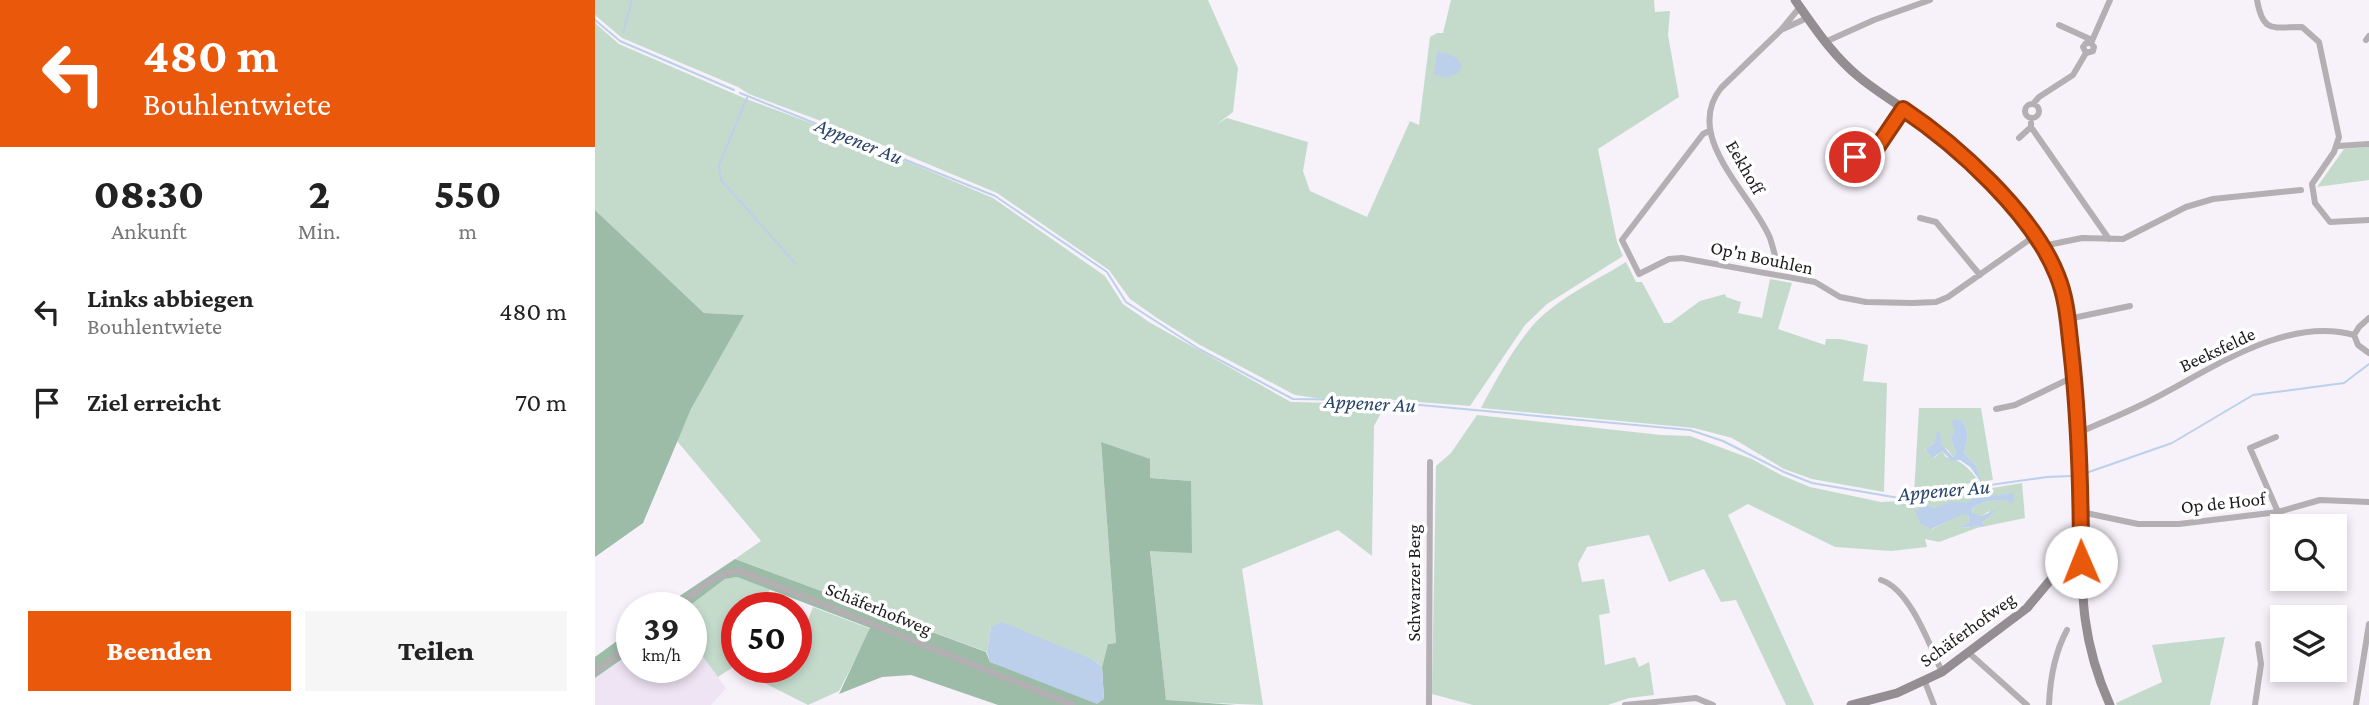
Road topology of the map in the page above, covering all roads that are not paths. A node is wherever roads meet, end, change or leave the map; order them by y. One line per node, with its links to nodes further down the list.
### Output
1 (1930, 0): 9 (street)
2 (2110, 0): 8 (street)
3 (2257, 0): 15 (street)
4 (1797, 4): 5 (main road); 7 (street, Eekhoff)
5 (1807, 18): 7 (street, Eekhoff); 9 (main road)
6 (2059, 25): 8 (street)
7 (1781, 30): 12 (street, Eekhoff)
8 (2092, 41): 11 (street)
9 (1825, 42): 10 (main road)
10 (1903, 109): 16 (street); 20 (main road)
11 (2031, 127): 13 (street); 21 (street)
12 (1709, 131): 23 (street, Eekhoff); 24 (street, Op'n Bouhlen)
13 (2019, 138)
14 (2369, 144): 15 (street)
15 (2338, 146): 19 (street)
16 (1874, 152)
17 (2301, 190): 21 (street)
18 (1920, 218): 24 (street)
19 (2369, 220)
20 (2036, 234): 22 (main road); 24 (street, Op'n Bouhlen)
21 (2109, 239): 22 (street)
22 (2043, 246): 27 (main road)
23 (1776, 259)
24 (1980, 275)
25 (2130, 306): 27 (street)
26 (2369, 318): 28 (street)
27 (2068, 319): 30 (main road)
28 (2354, 335): 29 (street); 32 (street, Beeksfelde)
29 (2369, 353)
30 (2074, 379): 31 (street); 32 (main road)
31 (1996, 409)
32 (2078, 430): 36 (main road)
33 (2276, 437): 37 (street)
34 (1430, 462): 52 (street, Schwarzer Berg)
35 (2369, 502): 37 (street, Op de Hoof)
36 (2081, 512): 37 (street, Op de Hoof); 38 (main road)
37 (2278, 512)
38 (2081, 562): 39 (main road); 40 (main road, Schäferhofweg)
39 (2081, 574): 40 (main road); 60 (main road)
40 (2052, 577): 46 (main road, Schäferhofweg)
41 (1881, 580): 49 (street)
42 (697, 592): 51 (street, Schäferhofweg)
43 (2369, 624): 62 (street)
44 (2067, 630): 59 (street)
45 (2258, 643): 61 (street)
46 (1969, 653): 49 (main road, Schäferhofweg); 58 (street)
47 (616, 656): 48 (street)
48 (595, 672)
49 (1942, 672): 50 (main road, Schäferhofweg)
50 (1925, 682): 56 (main road, Schäferhofweg); 57 (street)
51 (1073, 705)
52 (1429, 705): 53 (street)
53 (1438, 705)
54 (1625, 705): 55 (street)
55 (1713, 705)
56 (1851, 705)
57 (1934, 705)
58 (2027, 705)
59 (2049, 705)
60 (2110, 705)
61 (2255, 705)
62 (2356, 705)

